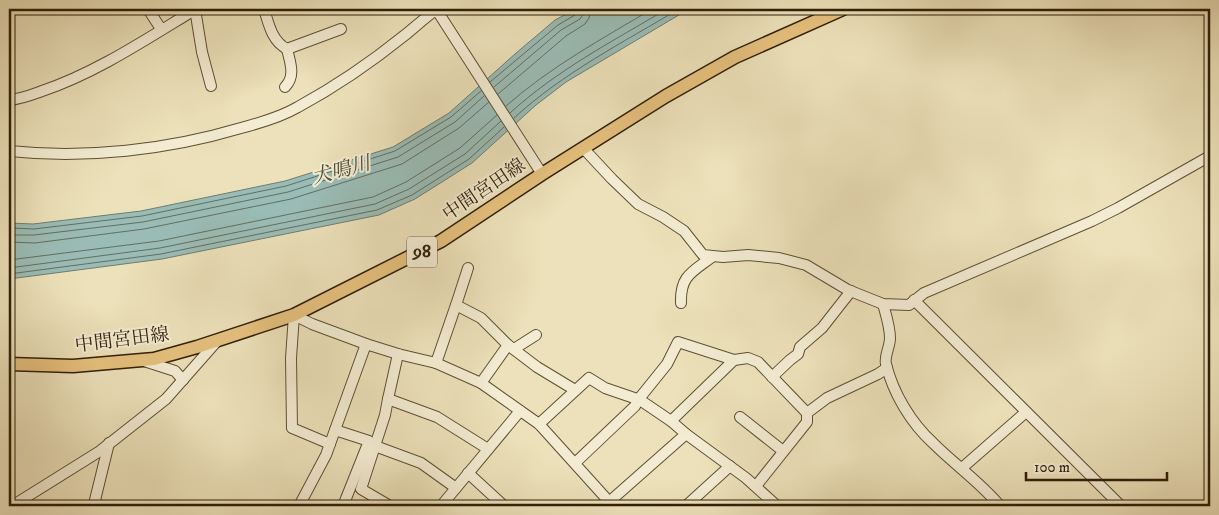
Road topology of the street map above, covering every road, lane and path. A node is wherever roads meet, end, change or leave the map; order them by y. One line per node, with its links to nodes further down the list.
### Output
1 (148, 9): 6 (street)
2 (196, 9): 6 (street); 9 (street)
3 (264, 9): 8 (street)
4 (843, 9): 12 (main road, 中間宮田線 / 98)
5 (438, 11): 13 (street); 15 (street)
6 (161, 30): 11 (street)
7 (341, 30): 8 (street)
8 (287, 49): 10 (street)
9 (210, 86)
10 (285, 87)
11 (9, 100)
12 (584, 149): 15 (main road, 中間宮田線 / 98); 16 (street)
13 (9, 151)
14 (1210, 156): 19 (street)
15 (542, 174): 23 (main road, 中間宮田線 / 98)
16 (712, 256): 18 (street); 20 (street)
17 (468, 268): 22 (street)
18 (851, 291): 21 (street); 34 (street)
19 (914, 300): 21 (street); 41 (street)
20 (681, 303)
21 (883, 304): 33 (street)
22 (456, 305): 27 (street); 31 (street)
23 (294, 315): 25 (main road, 中間宮田線 / 98); 26 (street); 49 (street)
24 (536, 335): 27 (street)
25 (218, 340): 29 (main road, 中間宮田線 / 98); 35 (street)
26 (366, 344): 28 (street); 46 (street)
27 (511, 347): 36 (street); 37 (street)
28 (398, 354): 31 (street); 38 (street)
29 (141, 360): 32 (main road, 中間宮田線 / 98); 35 (street)
30 (734, 360): 34 (street); 39 (street); 44 (street)
31 (436, 363): 36 (street)
32 (9, 364)
33 (887, 368): 42 (street); 55 (street)
34 (772, 377): 42 (street)
35 (183, 380): 48 (street)
36 (481, 383): 40 (street)
37 (576, 390): 39 (street); 45 (street)
38 (388, 400): 50 (street); 51 (street)
39 (638, 400): 44 (street); 53 (street)
40 (520, 411): 45 (street); 51 (street)
41 (1026, 412): 55 (street); 70 (street)
42 (807, 413): 52 (street)
43 (740, 417): 52 (street)
44 (671, 421): 47 (street)
45 (539, 424): 53 (street)
46 (335, 430): 49 (street); 65 (street)
47 (686, 434): 54 (street); 60 (street)
48 (110, 442): 59 (street); 63 (street)
49 (330, 444): 64 (street)
50 (375, 446): 58 (street); 61 (street)
51 (488, 450): 56 (street)
52 (783, 451): 57 (street)
53 (574, 463): 60 (street)
54 (730, 466): 57 (street); 68 (street)
55 (962, 468): 69 (street)
56 (468, 473): 58 (street); 67 (street)
57 (756, 486): 62 (street)
58 (456, 488): 66 (street)
59 (94, 504)
60 (611, 504)
61 (383, 505)
62 (772, 505)
63 (12, 506)
64 (300, 506)
65 (343, 506)
66 (441, 506)
67 (504, 506)
68 (686, 506)
69 (1000, 506)
70 (1121, 506)

